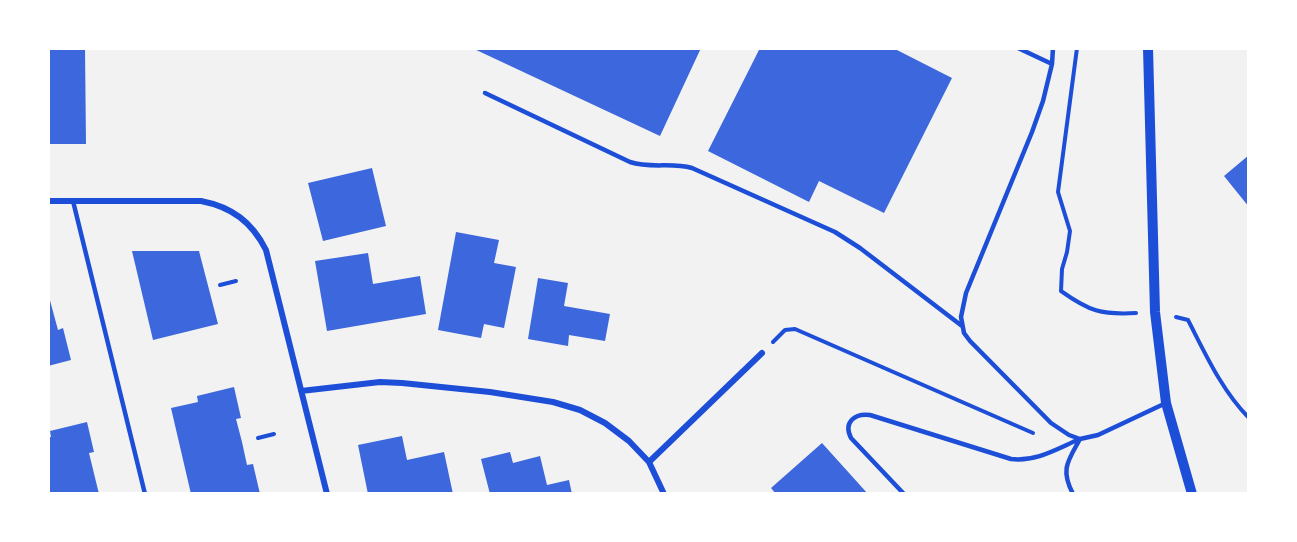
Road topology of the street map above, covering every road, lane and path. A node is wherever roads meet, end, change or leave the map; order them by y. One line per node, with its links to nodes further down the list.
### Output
1 (1018, 48): 5 (lane)
2 (1053, 48): 5 (lane)
3 (1077, 48): 11 (path)
4 (1148, 48): 11 (street)
5 (1052, 64): 12 (lane)
6 (485, 93): 12 (lane)
7 (48, 201): 8 (street)
8 (73, 201): 14 (street); 22 (lane)
9 (236, 281): 10 (path)
10 (220, 285)
11 (1155, 312): 15 (street); 16 (path)
12 (962, 326): 19 (lane)
13 (762, 353): 20 (path); 21 (street)
14 (301, 391): 21 (street); 23 (street)
15 (1166, 403): 19 (lane); 27 (street)
16 (1249, 418)
17 (274, 434): 18 (path)
18 (258, 438)
19 (1080, 438): 20 (lane); 26 (lane)
20 (1062, 446): 25 (lane)
21 (649, 462): 24 (street)
22 (145, 494)
23 (327, 494)
24 (664, 494)
25 (904, 494)
26 (1073, 494)
27 (1192, 494)

